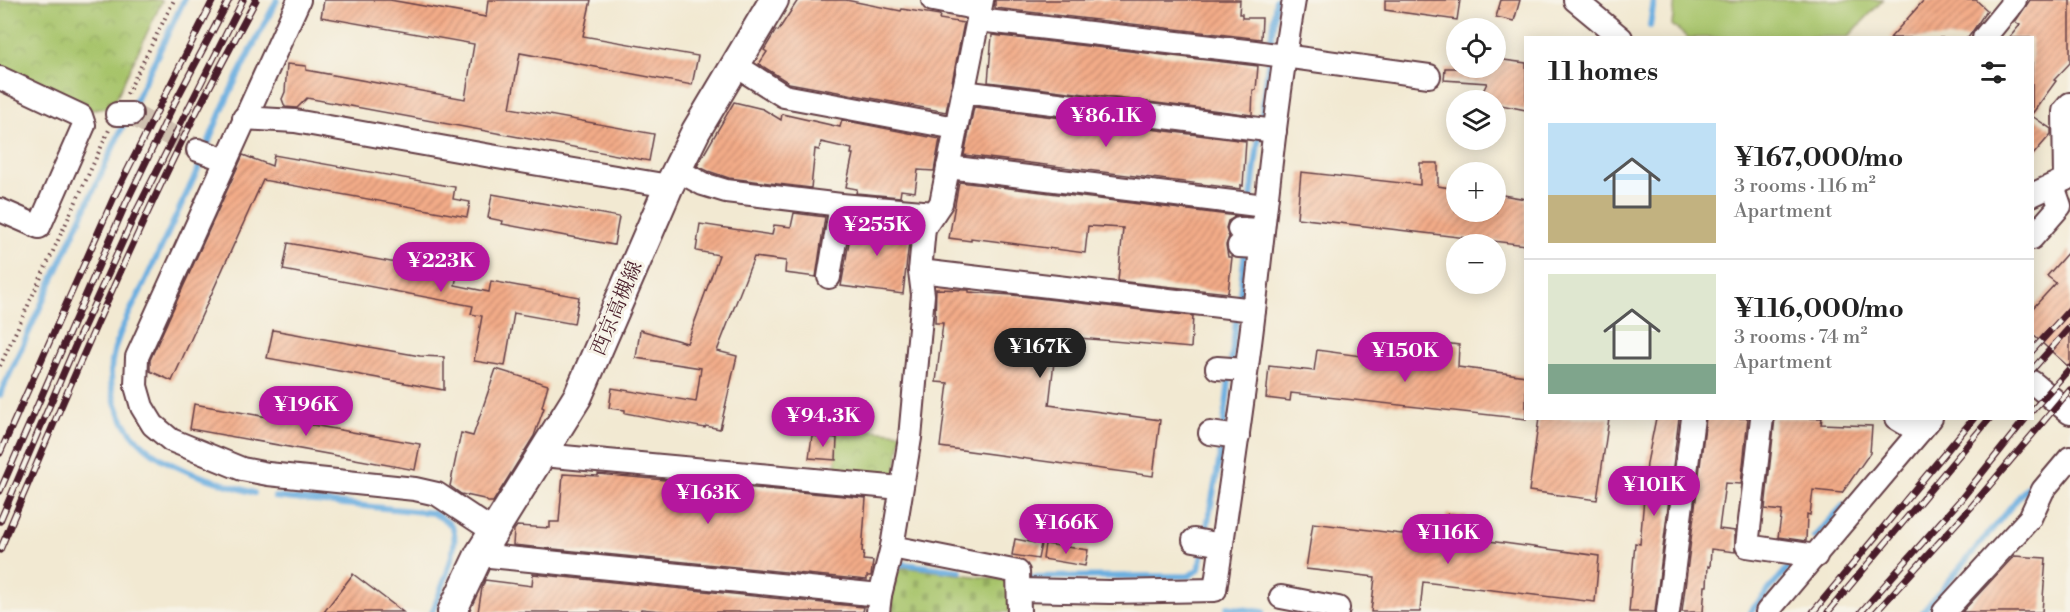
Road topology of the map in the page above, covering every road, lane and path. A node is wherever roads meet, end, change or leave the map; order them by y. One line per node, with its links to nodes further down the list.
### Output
1 (174, 0): 34 (path)
2 (299, 0): 17 (street)
3 (774, 0): 12 (main road, 西京高槻線)
4 (933, 0): 8 (street)
5 (1294, 0): 11 (street)
6 (1575, 0): 9 (street)
7 (2015, 0): 10 (street)
8 (980, 10): 11 (street); 15 (street)
9 (1619, 36)
10 (1986, 36)
11 (1282, 56): 13 (street); 19 (street)
12 (735, 65): 18 (street); 23 (main road, 西京高槻線)
13 (1429, 76)
14 (0, 78): 28 (street)
15 (963, 92): 18 (street); 19 (street)
16 (2070, 104): 24 (street)
17 (244, 118): 21 (street); 23 (street)
18 (956, 128): 22 (street)
19 (1274, 131): 27 (street)
20 (198, 150): 21 (street)
21 (226, 160): 49 (street)
22 (948, 167): 27 (street); 29 (street)
23 (673, 178): 26 (street); 45 (main road, 西京高槻線)
24 (2063, 181): 25 (street); 30 (street)
25 (2034, 194)
26 (841, 205): 29 (street); 32 (street)
27 (1264, 206): 33 (street)
28 (0, 210)
29 (934, 213): 31 (street)
30 (2034, 236)
31 (920, 271): 33 (street); 47 (street)
32 (829, 278)
33 (1254, 310): 36 (street)
34 (0, 366)
35 (1217, 368): 36 (street)
36 (1245, 370): 44 (street)
37 (2034, 384): 38 (street)
38 (2070, 413)
39 (1693, 420): 58 (street)
40 (1762, 420): 52 (street)
41 (1904, 420): 42 (street)
42 (1925, 425): 52 (street)
43 (1210, 433): 44 (street)
44 (1237, 437): 50 (street)
45 (542, 453): 47 (street); 49 (main road, 西京高槻線)
46 (2070, 458): 60 (street)
47 (901, 488): 51 (street)
48 (1194, 540): 50 (street)
49 (486, 543): 55 (street); 56 (main road, 西京高槻線)
50 (1220, 544): 53 (street)
51 (892, 547): 53 (street); 55 (street)
52 (1816, 556): 59 (street)
53 (1019, 591)
54 (1281, 597): 57 (street)
55 (879, 603)
56 (452, 612)
57 (1337, 612)
58 (1668, 612)
59 (1767, 612)
60 (1944, 612)

